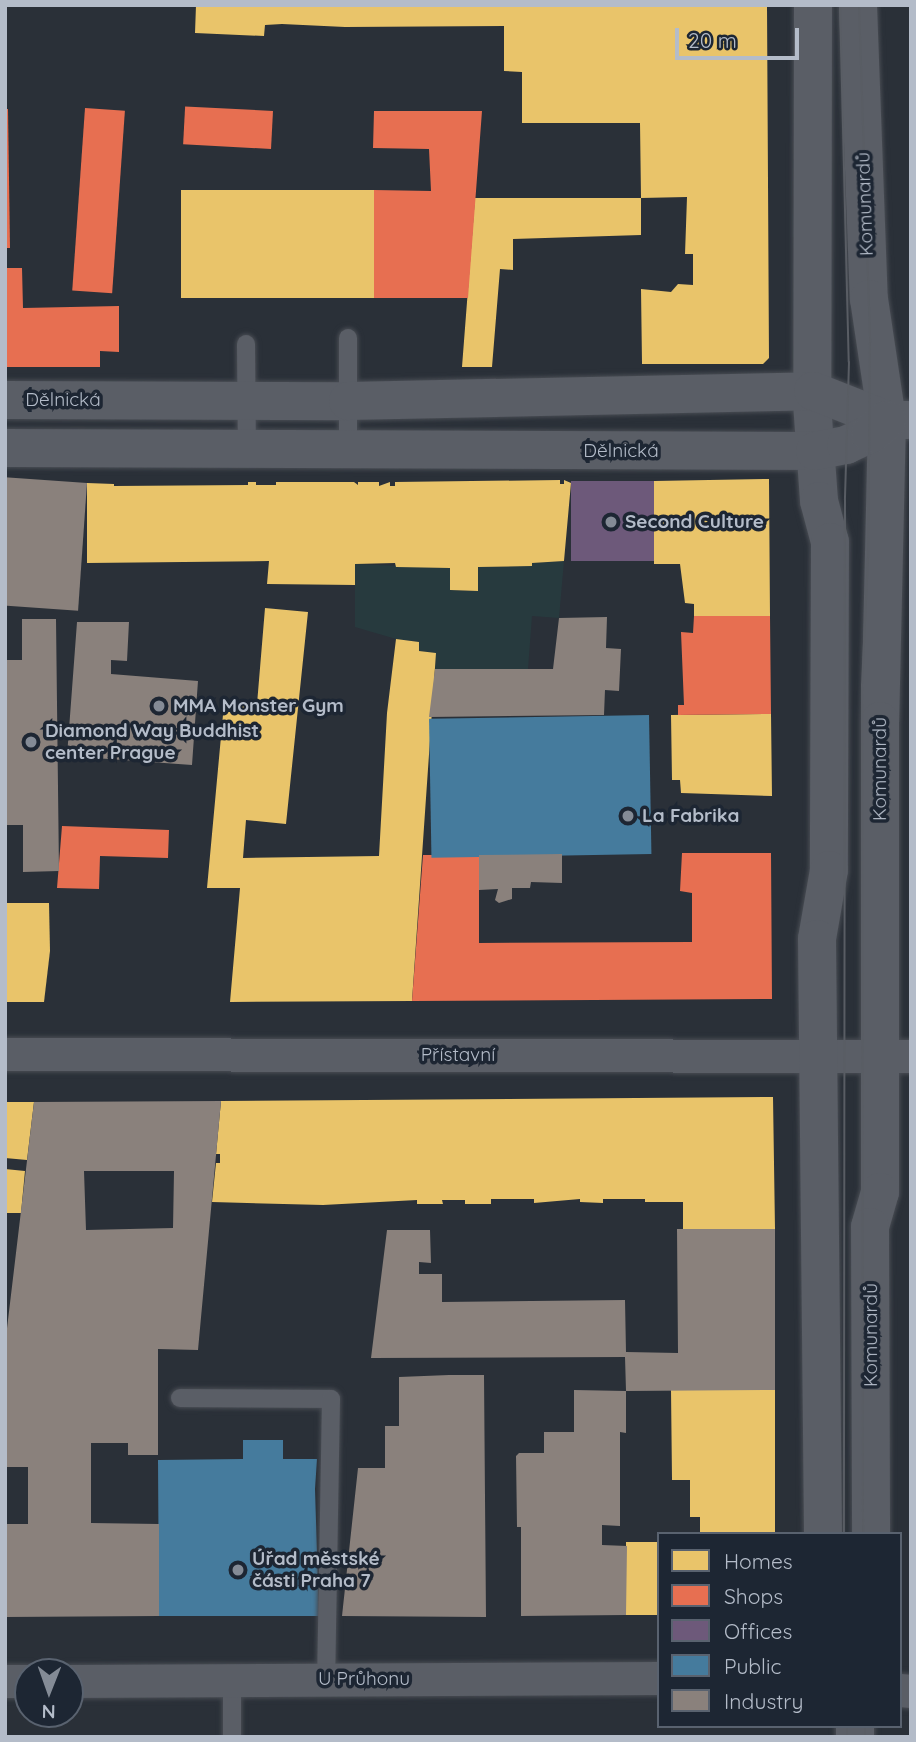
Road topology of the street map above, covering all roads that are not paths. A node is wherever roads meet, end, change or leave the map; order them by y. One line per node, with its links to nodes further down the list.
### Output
1 (813, 5): 5 (street)
2 (858, 5): 9 (street, Komunardů)
3 (348, 338): 8 (lane)
4 (246, 344): 6 (lane)
5 (813, 391): 8 (street, Dělnická); 9 (street, Dělnická); 13 (street)
6 (246, 399): 7 (street, Dělnická); 8 (street, Dělnická); 11 (lane)
7 (5, 400)
8 (348, 401): 12 (lane)
9 (899, 420): 13 (street, Dělnická); 16 (street, Komunardů)
10 (5, 448): 11 (street, Dělnická)
11 (247, 449): 12 (street, Dělnická)
12 (348, 450): 13 (street, Dělnická)
13 (815, 451): 15 (street)
14 (5, 1054): 15 (street, Přístavní)
15 (818, 1055): 16 (street, Přístavní); 18 (street)
16 (896, 1056): 19 (street, Komunardů)
17 (180, 1398): 21 (lane)
18 (823, 1532)
19 (871, 1532)
20 (657, 1678): 21 (street, U Průhonu)
21 (326, 1679): 22 (street, U Průhonu)
22 (232, 1680): 23 (street, U Průhonu); 24 (lane)
23 (84, 1681)
24 (232, 1737)

